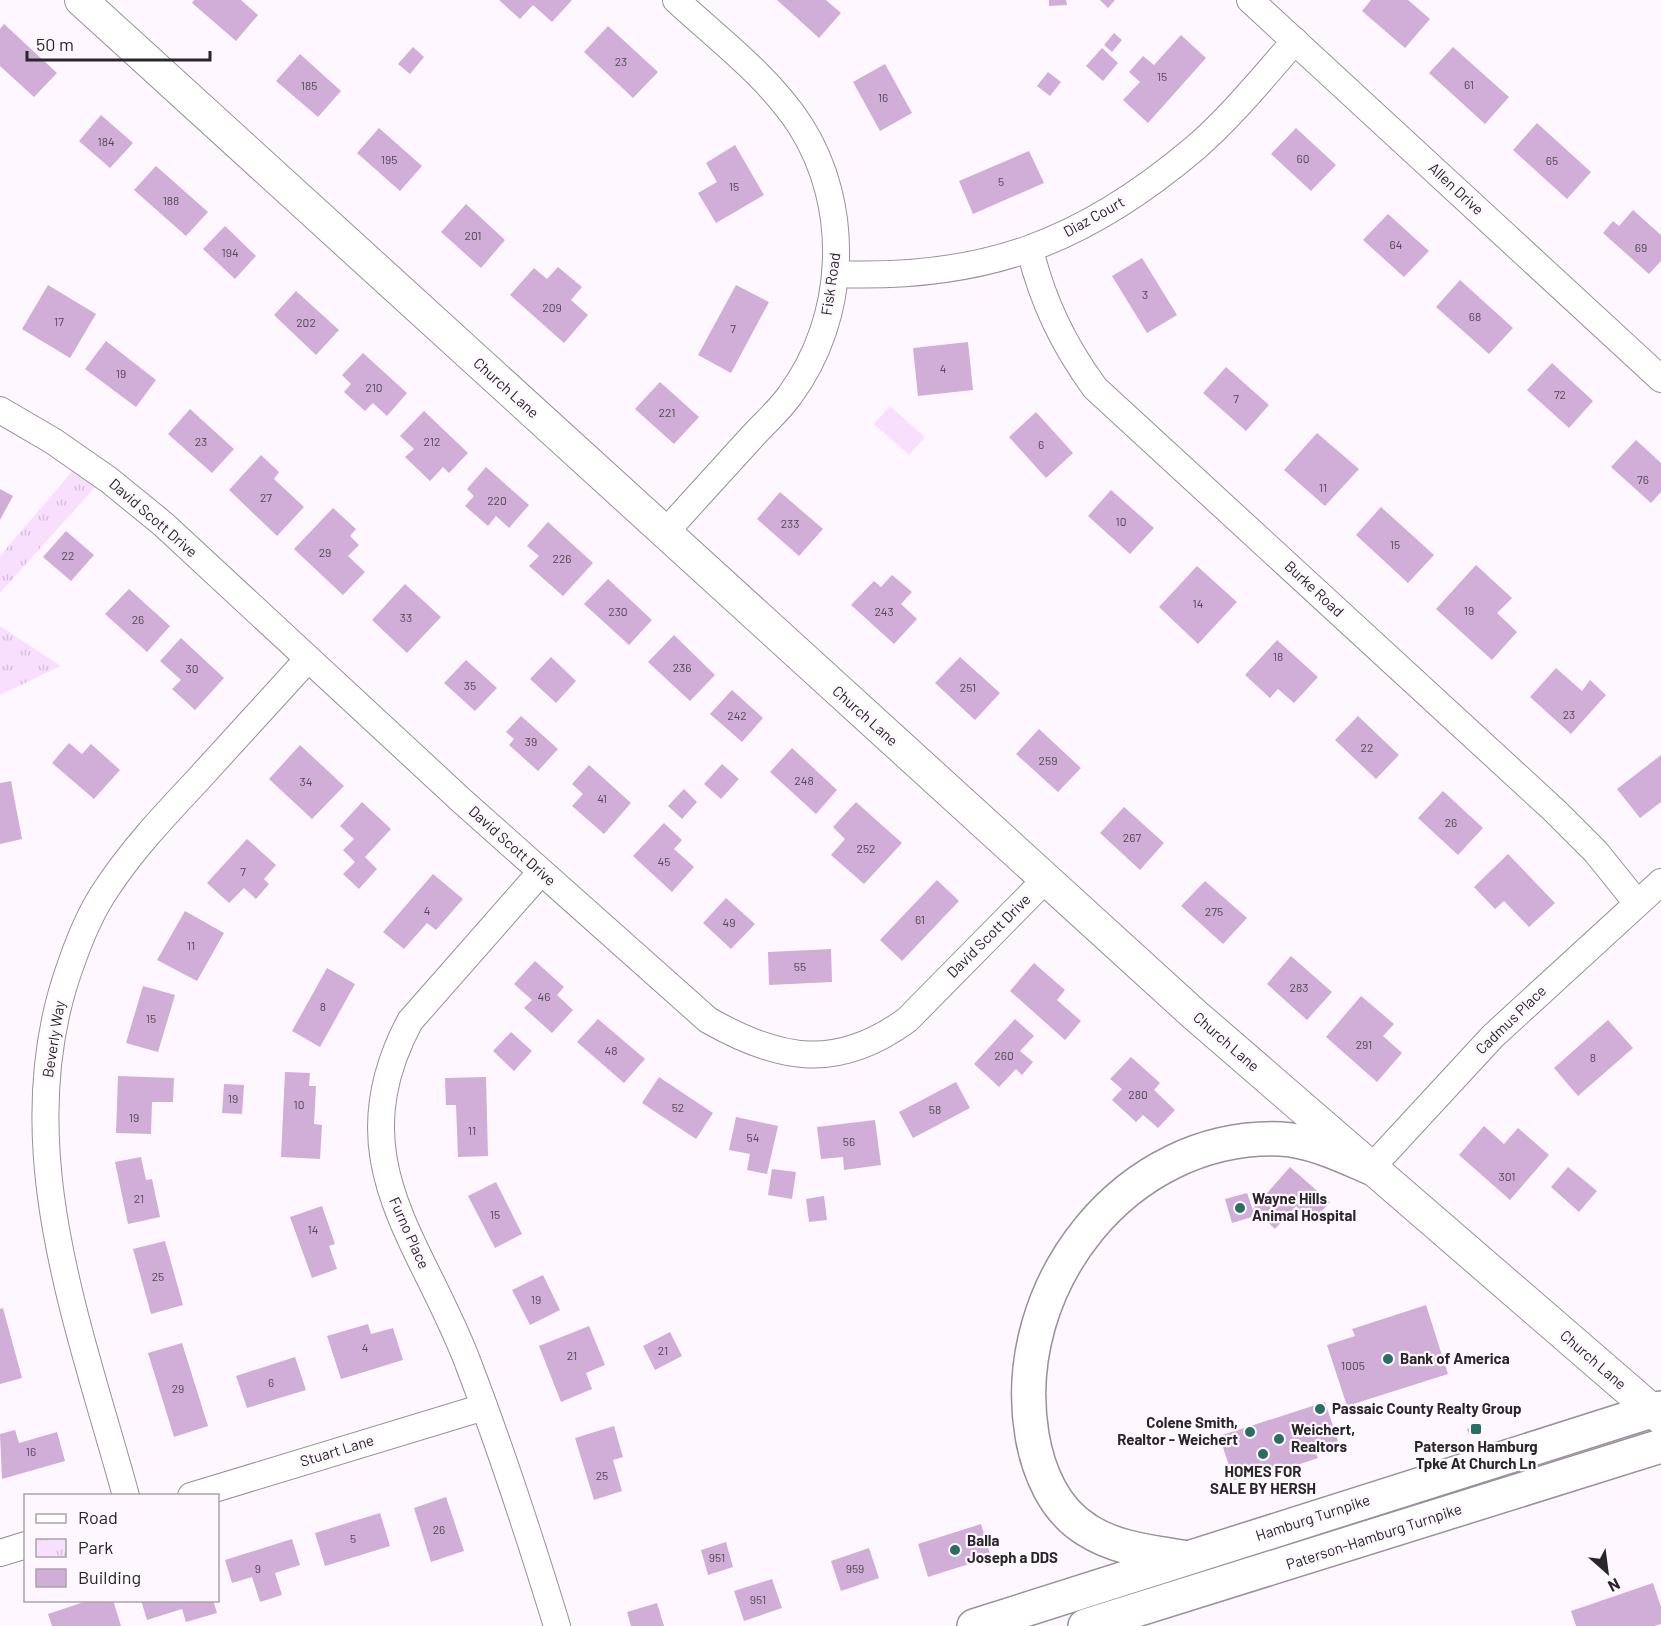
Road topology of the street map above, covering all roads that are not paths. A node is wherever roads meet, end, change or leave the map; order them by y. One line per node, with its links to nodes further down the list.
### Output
1 (81, 0): 9 (street, Church Lane)
2 (676, 0): 6 (street, Fisk Road)
3 (1250, 0): 4 (street, Allen Drive)
4 (1295, 41): 5 (street, Diaz Court); 7 (street, Allen Drive)
5 (1030, 250): 6 (street, Diaz Court); 14 (street, Burke Road)
6 (836, 274): 9 (street, Fisk Road)
7 (1661, 379)
8 (0, 410): 10 (street, David Scott Drive)
9 (665, 532): 12 (street, Church Lane)
10 (309, 659): 11 (street, David Scott Drive); 19 (street, Beverly Way)
11 (541, 872): 12 (street, David Scott Drive); 16 (street, Furno Place)
12 (1045, 880): 15 (street, Church Lane)
13 (1661, 882): 14 (street, Cadmus Place)
14 (1637, 903): 15 (street, Cadmus Place)
15 (1371, 1168): 17 (street, Church Lane); 23 (main road)
16 (484, 1407): 20 (street, Stuart Lane); 24 (street, Furno Place)
17 (1658, 1412): 23 (main road, Hamburg Turnpike)
18 (1661, 1446): 26 (main road, Paterson-Hamburg Turnpike)
19 (125, 1494)
20 (198, 1494)
21 (24, 1546): 22 (street)
22 (0, 1553)
23 (1187, 1557): 25 (main road, Hamburg Turnpike)
24 (557, 1626)
25 (974, 1626)
26 (1085, 1626)

